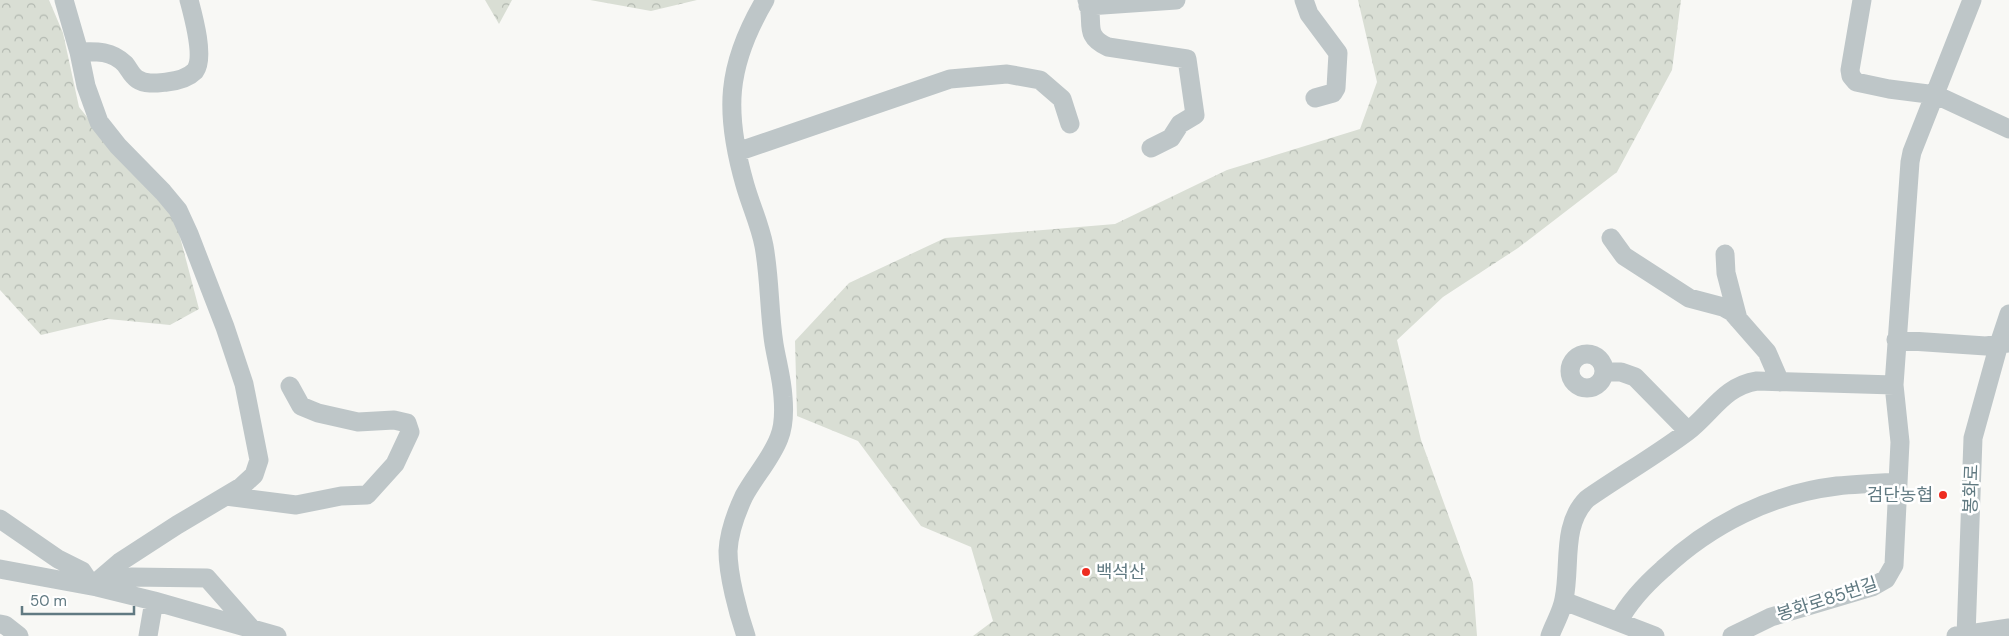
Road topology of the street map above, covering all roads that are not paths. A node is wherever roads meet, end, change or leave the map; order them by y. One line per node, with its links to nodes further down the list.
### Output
1 (64, 0): 9 (street)
2 (189, 0): 9 (street)
3 (765, 0): 15 (street)
4 (1176, 0): 8 (street)
5 (1304, 0): 11 (street)
6 (1862, 0): 10 (street)
7 (1972, 0): 10 (street, 봉화로85번길)
8 (1088, 3): 14 (street)
9 (79, 52): 28 (street)
10 (1936, 95): 13 (street); 20 (street, 봉화로85번길)
11 (1315, 98)
12 (1070, 124): 15 (street)
13 (2009, 129)
14 (1152, 148)
15 (737, 152): 42 (street)
16 (1611, 238): 19 (street)
17 (1724, 254): 19 (street)
18 (2009, 314): 21 (street, 봉화로)
19 (1738, 319): 23 (street)
20 (1896, 340): 21 (street); 24 (street, 봉화로85번길)
21 (2004, 344): 38 (street, 봉화로)
22 (1604, 372): 26 (street)
23 (1780, 382): 24 (street); 26 (street)
24 (1894, 385): 27 (street, 봉화로85번길)
25 (290, 386): 28 (street)
26 (1688, 431): 33 (street)
27 (1898, 482): 34 (street); 45 (street, 봉화로85번길)
28 (226, 496): 31 (street)
29 (0, 519): 31 (street)
30 (0, 569): 31 (street)
31 (94, 586): 32 (street); 37 (street)
32 (154, 601): 37 (street); 40 (street)
33 (1564, 601): 34 (street); 43 (street)
34 (1619, 621): 44 (street)
35 (0, 624): 39 (street)
36 (2009, 628): 38 (street)
37 (252, 629): 41 (street)
38 (1963, 635)
39 (19, 636)
40 (148, 636)
41 (277, 636)
42 (746, 636)
43 (1550, 636)
44 (1655, 636)
45 (1732, 636)

